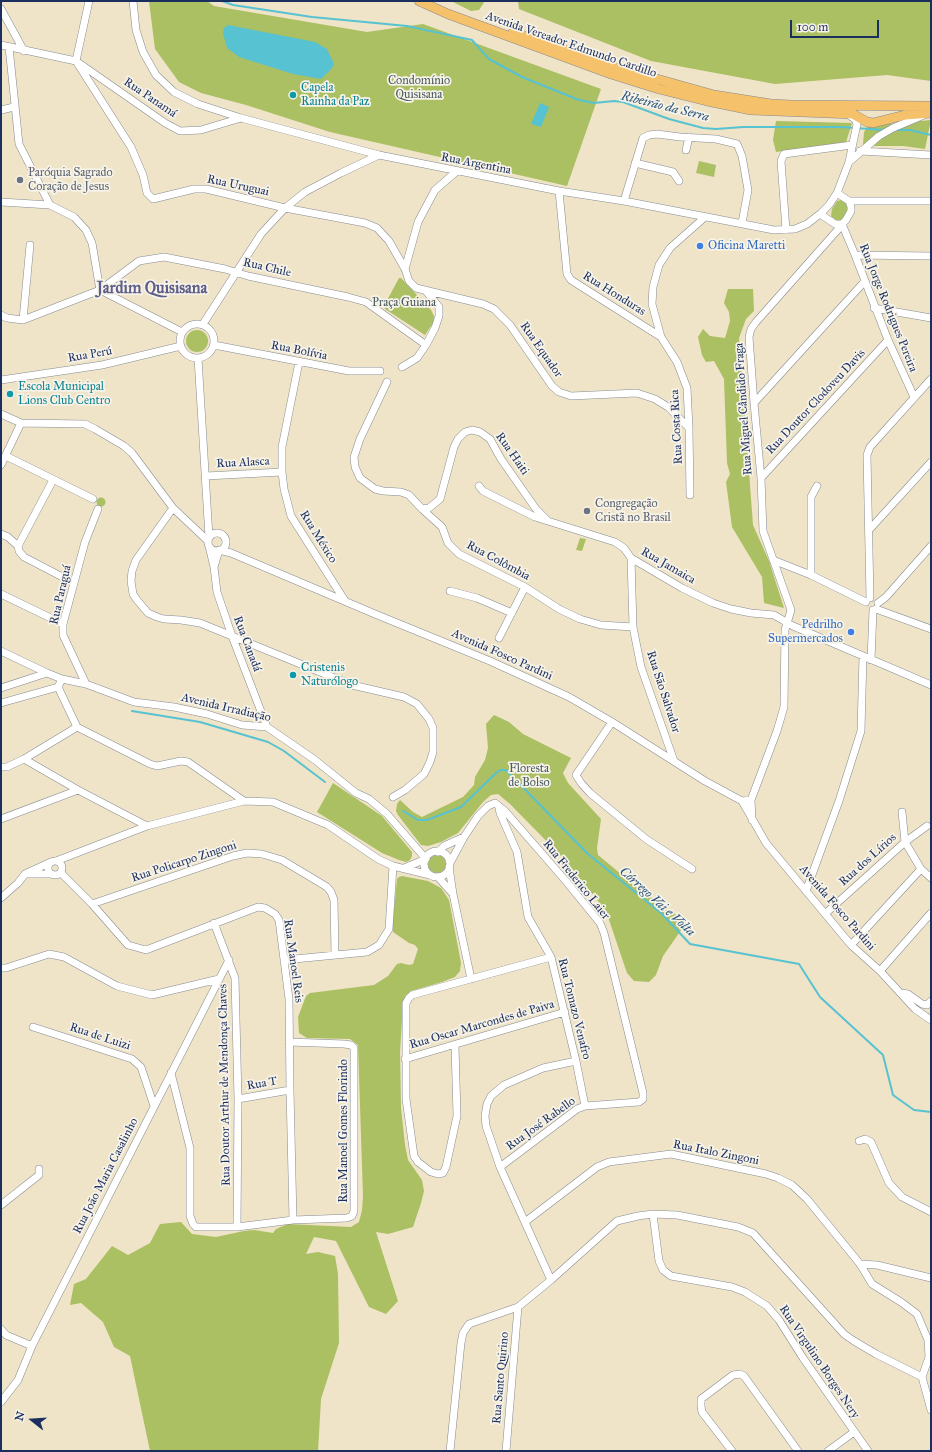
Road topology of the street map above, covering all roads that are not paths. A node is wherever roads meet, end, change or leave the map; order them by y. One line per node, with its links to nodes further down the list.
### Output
1 (89, 1): 9 (street)
2 (132, 1): 14 (street, Rua Argentina)
3 (419, 1): 15 (main road, Avenida Vereador Edmundo Cardillo)
4 (432, 1): 10 (main road, Avenida Vereador Edmundo Cardillo)
5 (1, 8): 8 (street)
6 (1, 46): 7 (street)
7 (9, 47): 8 (street); 11 (street)
8 (24, 51): 9 (street)
9 (76, 61): 14 (street, Rua Panamá); 33 (street, Rua Uruguai)
10 (918, 106): 13 (main road, Avenida Vereador Edmundo Cardillo); 15 (main road)
11 (14, 107): 12 (street); 32 (street)
12 (1, 110)
13 (930, 110): 15 (main road, Avenida Vereador Edmundo Cardillo); 19 (street, Rua Argentina)
14 (241, 118): 20 (street, Rua Argentina)
15 (859, 121): 17 (street, Rua Argentina)
16 (689, 137): 18 (street); 23 (street); 36 (street)
17 (852, 145): 22 (street, Rua Argentina); 38 (street)
18 (686, 150)
19 (860, 151): 21 (street); 22 (street, Rua Argentina)
20 (378, 155): 24 (street, Rua Argentina); 33 (street)
21 (931, 155)
22 (849, 162): 27 (street, Rua Argentina)
23 (635, 163): 25 (street); 28 (street)
24 (457, 171): 26 (street, Rua Argentina); 42 (street)
25 (678, 181)
26 (559, 191): 28 (street, Rua Argentina); 53 (street, Rua Honduras)
27 (838, 192): 29 (street); 34 (street, Rua Argentina)
28 (624, 201): 35 (street, Rua Argentina)
29 (849, 201): 30 (street); 37 (street)
30 (931, 201)
31 (1, 202): 32 (street)
32 (50, 205): 45 (street)
33 (285, 208): 42 (street, Rua Uruguai); 43 (street)
34 (820, 214): 37 (street); 38 (street, Rua Argentina)
35 (705, 217): 36 (street, Rua Argentina); 53 (street, Rua Costa Rica)
36 (742, 223): 38 (street, Rua Argentina)
37 (842, 224): 40 (street, Rua Jorge Rodrigues Pereira); 66 (street, Rua Miguel Cândido Fraga)
38 (786, 230)
39 (30, 245): 50 (street)
40 (855, 255): 41 (street); 44 (street, Rua Jorge Rodrigues Pereira)
41 (931, 256)
42 (405, 269): 46 (street, Rua Equador)
43 (237, 273): 45 (street, Rua Chile); 51 (street); 56 (street, Rua Chile)
44 (865, 281): 47 (street, Rua Jorge Rodrigues Pereira); 66 (street)
45 (100, 290): 50 (street, Rua Chile); 52 (street)
46 (426, 291): 56 (street); 69 (street, Rua Equador)
47 (874, 308): 49 (street); 54 (street, Rua Jorge Rodrigues Pereira)
48 (1, 315): 50 (street)
49 (931, 318)
50 (23, 320)
51 (203, 324): 52 (street); 55 (street)
52 (182, 332): 57 (street)
53 (661, 337): 69 (street, Rua Costa Rica)
54 (888, 340): 65 (street, Rua Jorge Rodrigues Pereira); 75 (street, Rua Doutor Clodoveu Davis)
55 (214, 345): 58 (street); 59 (street, Rua Bolívia)
56 (426, 345): 60 (street)
57 (181, 346): 58 (street); 63 (street, Rua Perú)
58 (198, 358): 74 (street)
59 (299, 362): 61 (street, Rua Bolívia); 73 (street, Rua México)
60 (402, 367)
61 (380, 371)
62 (931, 379): 65 (street)
63 (1, 380)
64 (387, 382): 83 (street, Rua Colômbia)
65 (914, 397): 86 (street)
66 (754, 403): 75 (street, Rua Miguel Cândido Fraga)
67 (1, 414): 68 (street)
68 (21, 423): 70 (street); 81 (street)
69 (690, 428): 79 (street, Rua Costa Rica)
70 (6, 456): 72 (street); 76 (street)
71 (931, 462): 86 (street)
72 (1, 465)
73 (282, 472): 74 (street, Rua Alasca); 104 (street, Rua México)
74 (206, 476): 84 (street)
75 (761, 478): 96 (street, Rua Miguel Cândido Fraga)
76 (53, 480): 80 (street); 91 (street)
77 (479, 486): 85 (street, Rua Jamaica)
78 (818, 486): 98 (street)
79 (690, 495)
80 (93, 499)
81 (173, 508): 89 (street); 111 (street)
82 (98, 509): 99 (street, Rua Paraguá)
83 (422, 509): 85 (street, Rua Haiti); 100 (street, Rua Colômbia)
84 (208, 515): 88 (street); 89 (street, Rua Canadá)
85 (547, 520): 95 (street, Rua Jamaica)
86 (869, 530): 103 (street)
87 (1, 534): 91 (street)
88 (219, 534): 89 (street); 90 (street)
89 (209, 542): 93 (street); 97 (street, Rua Canadá)
90 (226, 542): 93 (street); 94 (street)
91 (18, 546): 99 (street)
92 (931, 546): 105 (street)
93 (220, 550): 94 (street, Avenida Fosco Pardini); 97 (street)
94 (231, 553): 104 (street, Avenida Fosco Pardini)
95 (631, 558): 107 (street, Rua Jamaica); 109 (street, Rua São Salvador)
96 (774, 560): 98 (street); 107 (street, Rua Miguel Cândido Fraga)
97 (214, 567): 111 (street, Rua Canadá)
98 (811, 575): 103 (street)
99 (74, 583): 108 (street, Rua Paraguá)
100 (525, 587): 106 (street); 109 (street, Rua Colômbia)
101 (450, 591): 106 (street)
102 (1, 594): 108 (street)
103 (868, 600): 105 (street); 105 (street)
104 (345, 601): 123 (street, Avenida Fosco Pardini)
105 (876, 607): 110 (street); 115 (street)
106 (512, 613): 112 (street)
107 (788, 622): 114 (street, Rua Jamaica); 131 (street, Rua Miguel Cândido Fraga)
108 (63, 624): 118 (street, Rua Paraguá)
109 (633, 627): 127 (street, Rua São Salvador)
110 (931, 629)
111 (232, 636): 124 (street, Rua Canadá); 130 (street)
112 (499, 638)
113 (1, 652): 116 (street, Avenida Irradiação)
114 (863, 656): 115 (street, Rua Jamaica); 156 (street)
115 (871, 660): 119 (street, Rua Jamaica)
116 (47, 673): 117 (street, Avenida Irradiação); 121 (street)
117 (62, 680): 118 (street, Avenida Irradiação); 120 (street)
118 (86, 684): 124 (street, Avenida Irradiação)
119 (931, 685)
120 (58, 687): 122 (street); 125 (street)
121 (1, 688)
122 (1, 703)
123 (612, 722): 127 (street, Avenida Fosco Pardini); 148 (street)
124 (267, 727): 143 (street, Avenida Irradiação)
125 (77, 728): 126 (street); 132 (street)
126 (24, 759): 128 (street); 129 (street)
127 (674, 761): 133 (street, Avenida Fosco Pardini)
128 (1, 767)
129 (78, 790): 136 (street); 138 (street)
130 (394, 796)
131 (751, 800): 133 (street); 137 (street)
132 (244, 801): 138 (street); 146 (street)
133 (742, 801): 137 (street, Avenida Fosco Pardini)
134 (499, 808): 140 (street); 165 (street, Rua Tomazo Venafro); 184 (street, Rua Frederico Laier)
135 (902, 812): 141 (street)
136 (1, 819)
137 (752, 820): 156 (street, Avenida Fosco Pardini)
138 (147, 826): 144 (street)
139 (926, 826): 141 (street, Rua dos Lírios)
140 (464, 837): 142 (street); 145 (street)
141 (905, 842): 149 (street); 160 (street, Rua dos Lírios)
142 (438, 852): 143 (street); 145 (street)
143 (428, 856): 147 (street); 153 (street)
144 (53, 861): 150 (street); 151 (street); 152 (street)
145 (450, 865): 154 (street); 157 (street)
146 (393, 866): 147 (street); 164 (street)
147 (404, 868): 153 (street)
148 (692, 869)
149 (921, 869): 155 (street); 163 (street)
150 (61, 873): 152 (street); 159 (street, Rua Manoel Reis)
151 (25, 874): 152 (street); 158 (street)
152 (52, 874)
153 (430, 875): 154 (street)
154 (438, 877): 157 (street)
155 (931, 878)
156 (806, 891): 160 (street, Avenida Fosco Pardini)
157 (453, 894): 171 (street)
158 (1, 898)
159 (92, 904): 162 (street, Rua Manoel Reis); 164 (street, Rua Policarpo Zingoni)
160 (826, 913): 163 (street, Avenida Fosco Pardini)
161 (931, 913): 169 (street)
162 (214, 923): 166 (street, Rua Doutor Arthur de Mendonça Chaves); 167 (street, Rua Manoel Reis)
163 (851, 945): 169 (street, Avenida Fosco Pardini)
164 (335, 955): 167 (street)
165 (551, 957): 171 (street); 174 (street, Rua Tomazo Venafro)
166 (229, 960): 170 (street, Rua João Maria Casalinho); 183 (street, Rua Doutor Arthur de Mendonça Chaves)
167 (284, 960): 177 (street, Rua Manoel Reis)
168 (1, 968): 170 (street)
169 (880, 971): 172 (street, Avenida Fosco Pardini)
170 (219, 979): 181 (street, Rua João Maria Casalinho)
171 (471, 979): 179 (street)
172 (900, 992): 173 (street); 175 (street, Avenida Fosco Pardini)
173 (931, 1001)
174 (565, 1012): 178 (street, Rua Oscar Marcondes de Paiva); 180 (street, Rua Tomazo Venafro)
175 (931, 1020)
176 (34, 1027): 185 (street, Rua de Luizi)
177 (289, 1042): 182 (street, Rua Manoel Reis); 193 (street, Rua Manoel Gomes Florindo)
178 (455, 1046): 179 (street, Rua Oscar Marcondes de Paiva); 179 (street)
179 (405, 1059)
180 (576, 1061): 186 (street, Rua Tomazo Venafro); 188 (street)
181 (171, 1073): 185 (street, Rua João Maria Casalinho); 195 (street, Rua Manoel Gomes Florindo)
182 (290, 1090): 183 (street, Rua T); 193 (street, Rua Manoel Reis)
183 (238, 1099): 195 (street, Rua Doutor Arthur de Mendonça Chaves)
184 (643, 1100): 186 (street, Rua José Rabello)
185 (154, 1106): 201 (street, Rua João Maria Casalinho)
186 (585, 1106): 188 (street, Rua José Rabello)
187 (859, 1141): 191 (street)
188 (500, 1167): 194 (street)
189 (39, 1169): 190 (street)
190 (1, 1205)
191 (931, 1212)
192 (653, 1214): 198 (street); 202 (street); 205 (street, Rua Virgulino Borges Nery)
193 (293, 1220): 195 (street, Rua Manoel Gomes Florindo)
194 (525, 1222): 196 (street, Rua Italo Zingoni); 198 (street)
195 (238, 1227)
196 (860, 1264): 197 (street); 202 (street, Rua Italo Zingoni)
197 (931, 1278)
198 (551, 1280): 199 (street)
199 (518, 1306): 206 (street); 207 (street, Rua Santo Quirino)
200 (1, 1329): 201 (street)
201 (32, 1346): 203 (street, Rua João Maria Casalinho)
202 (922, 1377): 204 (street)
203 (1, 1402)
204 (931, 1410)
205 (854, 1432): 210 (street); 211 (street, Rua Virgulino Borges Nery)
206 (450, 1451)
207 (506, 1451)
208 (732, 1451): 209 (street)
209 (798, 1451)
210 (828, 1451)
211 (868, 1451)

